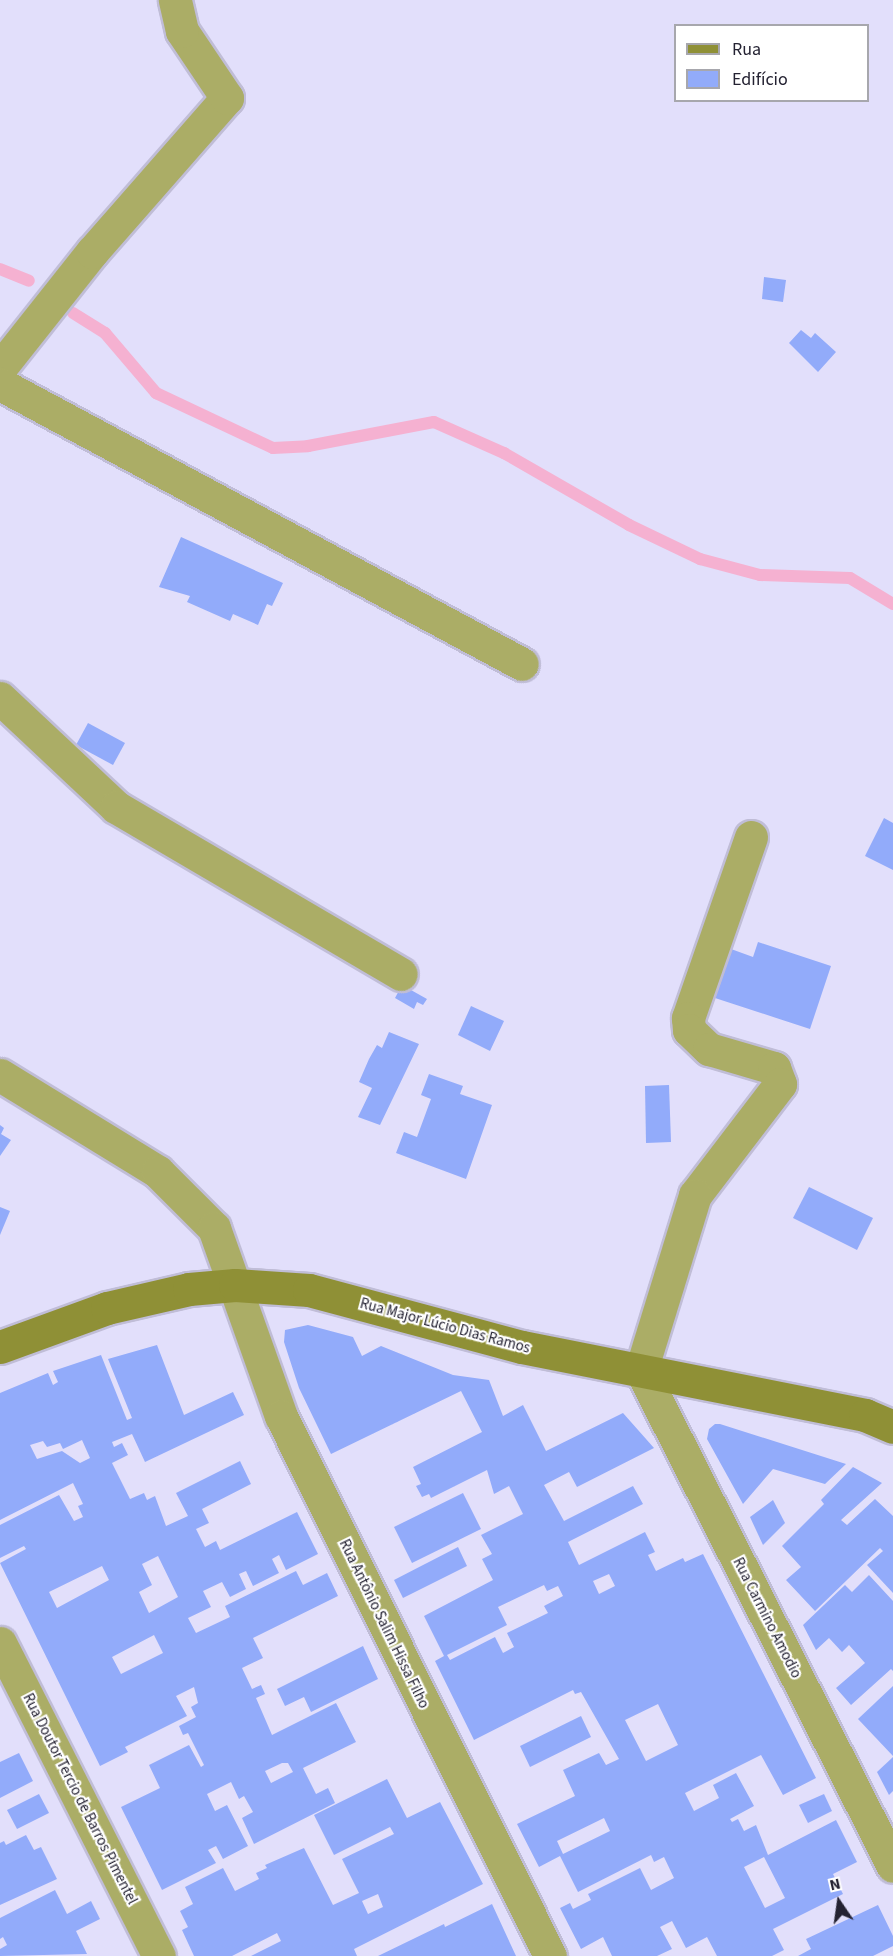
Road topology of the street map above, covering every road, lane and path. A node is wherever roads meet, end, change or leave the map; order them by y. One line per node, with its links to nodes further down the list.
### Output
1 (175, 0): 2 (street)
2 (0, 368)
3 (0, 384): 4 (street)
4 (522, 664)
5 (0, 698): 7 (street)
6 (751, 837): 11 (street)
7 (401, 974)
8 (0, 1075): 9 (street, Rua Antônio Salim Hissa Filho)
9 (235, 1285): 10 (main road, Rua Major Lúcio Dias Ramos); 11 (main road, Rua Major Lúcio Dias Ramos); 16 (street, Rua Antônio Salim Hissa Filho)
10 (0, 1347)
11 (641, 1370): 12 (main road, Rua Major Lúcio Dias Ramos); 14 (street, Rua Carmino Amodio)
12 (893, 1427)
13 (0, 1643): 15 (street, Rua Doutor Tercio de Barros Pimentel)
14 (893, 1866)
15 (159, 1956)
16 (549, 1956)

